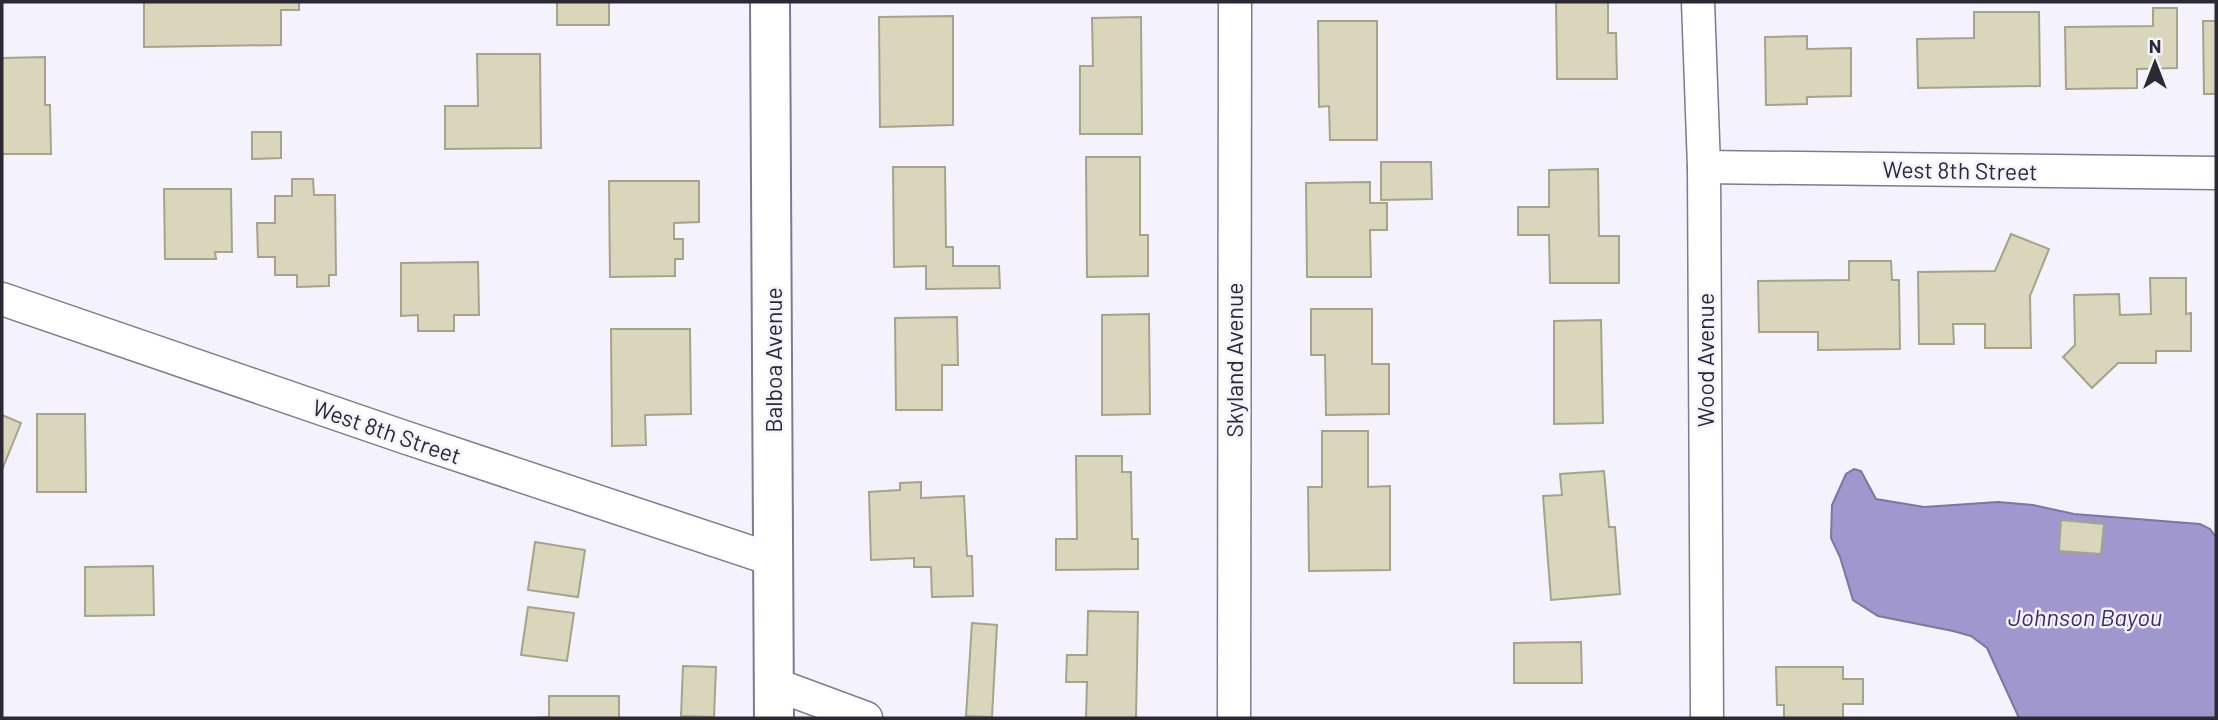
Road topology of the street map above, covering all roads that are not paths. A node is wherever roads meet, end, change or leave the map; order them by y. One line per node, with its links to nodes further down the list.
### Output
1 (770, 2): 7 (street, Balboa Avenue)
2 (1235, 2): 10 (street, Skyland Avenue)
3 (1699, 2): 4 (street, Wood Avenue)
4 (1704, 167): 5 (street, West 8th Street); 11 (street, Wood Avenue)
5 (2216, 173)
6 (2, 299): 7 (street, West 8th Street)
7 (774, 560): 8 (street, Balboa Avenue)
8 (774, 701): 9 (street)
9 (866, 718)
10 (1234, 718)
11 (1707, 718)

